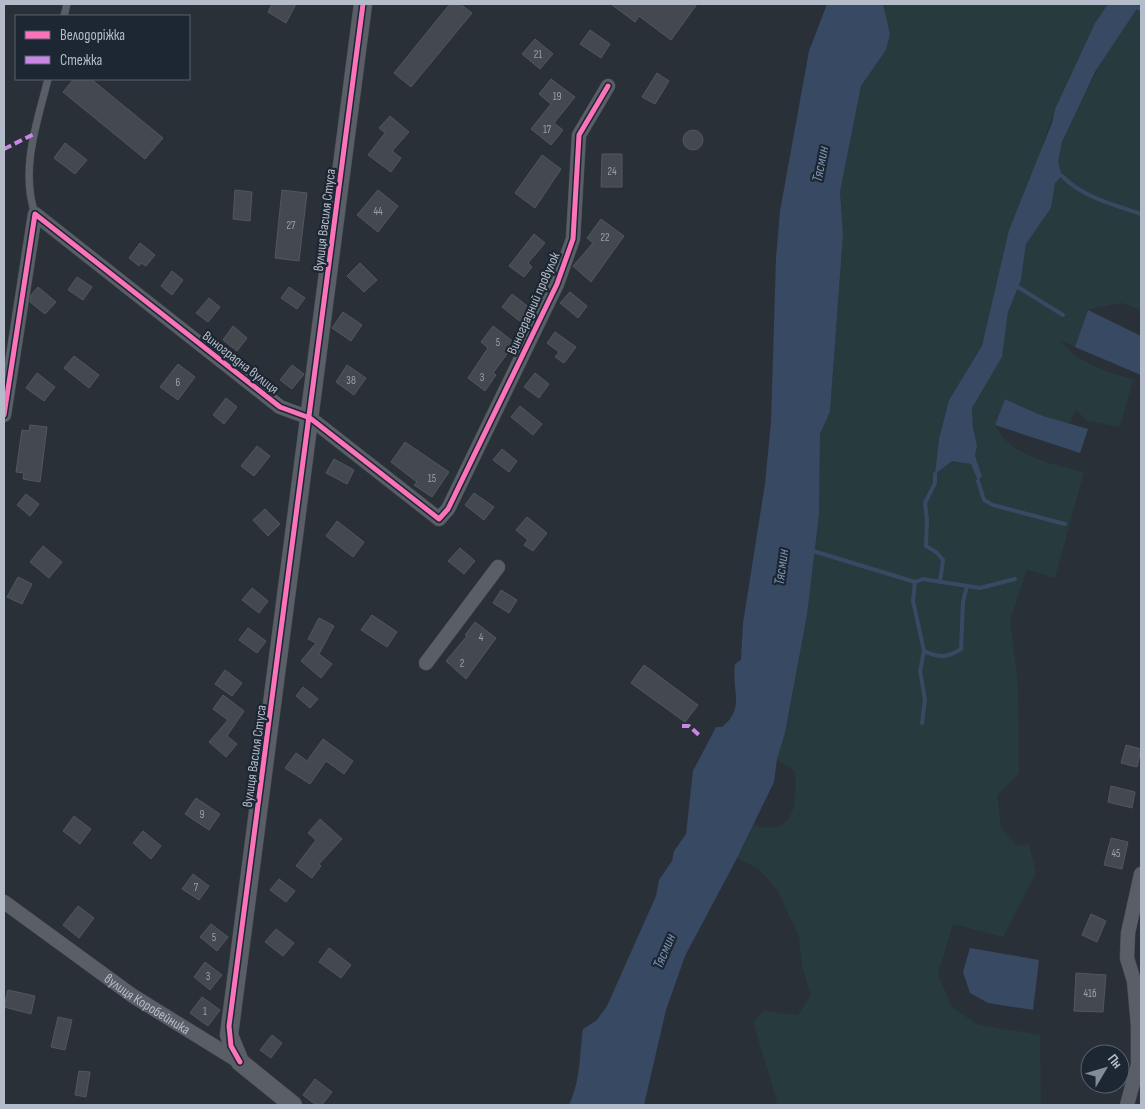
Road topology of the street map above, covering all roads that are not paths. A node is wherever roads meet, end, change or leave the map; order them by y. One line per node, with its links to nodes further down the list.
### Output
1 (363, 4): 6 (street, вулиця Василя Стуса)
2 (48, 80): 4 (lane)
3 (608, 86): 7 (street, Виноградний провулок)
4 (35, 214): 5 (street); 6 (street, Виноградна вулиця)
5 (4, 415)
6 (310, 418): 7 (street, Виноградна вулиця); 13 (street, вулиця Василя Стуса)
7 (439, 519)
8 (498, 568): 9 (street)
9 (426, 663)
10 (1141, 874): 12 (street)
11 (4, 902): 13 (street, вулиця Коробейника)
12 (1138, 981): 15 (street)
13 (240, 1062): 14 (street, вулиця Коробейника)
14 (293, 1105)
15 (1127, 1105)

